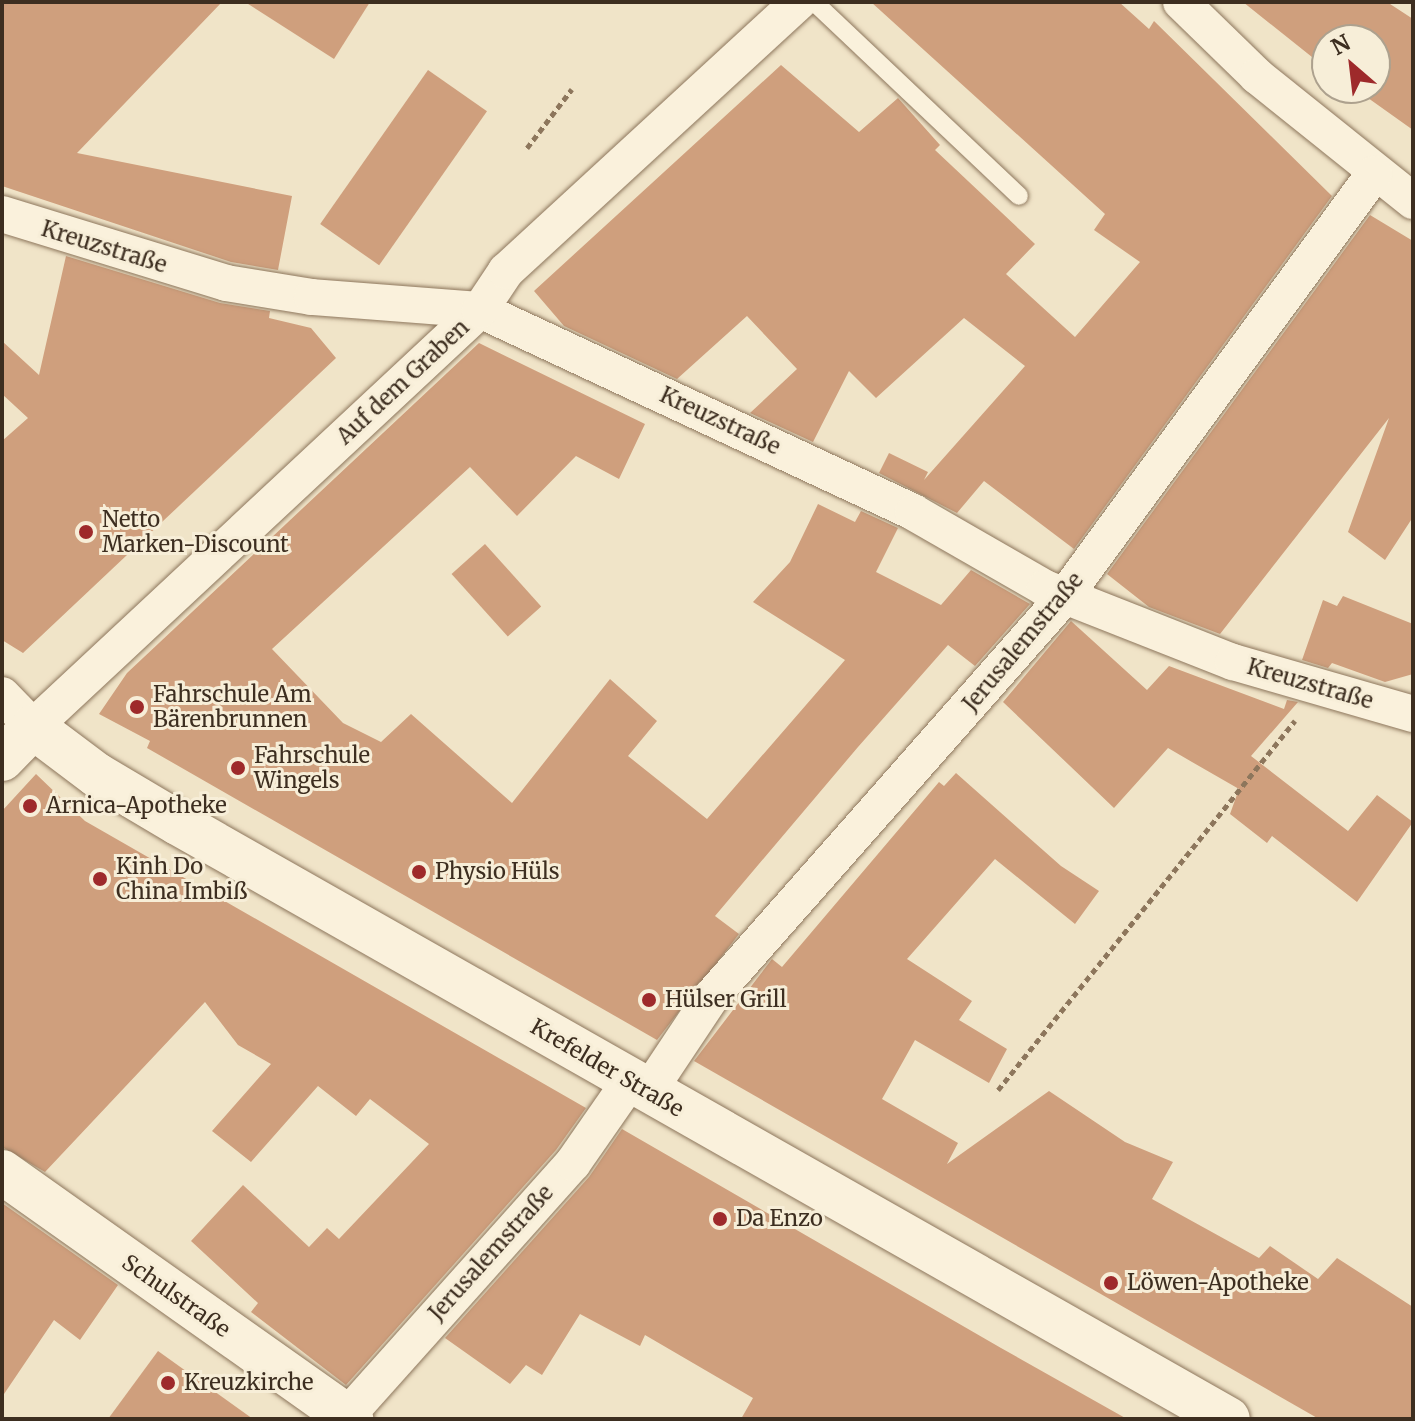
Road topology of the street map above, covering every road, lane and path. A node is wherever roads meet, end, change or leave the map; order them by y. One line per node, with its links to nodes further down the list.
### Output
1 (799, 2): 10 (street, Auf dem Graben)
2 (814, 2): 7 (lane)
3 (1181, 2): 6 (street)
4 (572, 89): 5 (path)
5 (527, 148)
6 (1374, 174): 8 (street); 11 (street, Jerusalemstraße)
7 (1019, 196)
8 (1413, 201)
9 (2, 214): 10 (street, Kreuzstraße)
10 (480, 310): 11 (street, Kreuzstraße); 15 (street, Auf dem Graben)
11 (1065, 596): 12 (street, Kreuzstraße); 17 (street, Jerusalemstraße)
12 (1321, 688): 14 (street, Kreuzstraße); 18 (path)
13 (2, 695): 15 (street, Krefelder Straße)
14 (1413, 714)
15 (33, 727): 16 (street, Auf dem Graben); 17 (street, Krefelder Straße)
16 (2, 759)
17 (639, 1086): 20 (street, Jerusalemstraße); 21 (street, Krefelder Straße)
18 (998, 1090)
19 (2, 1172): 20 (street, Schulstraße)
20 (347, 1418)
21 (1228, 1419)

